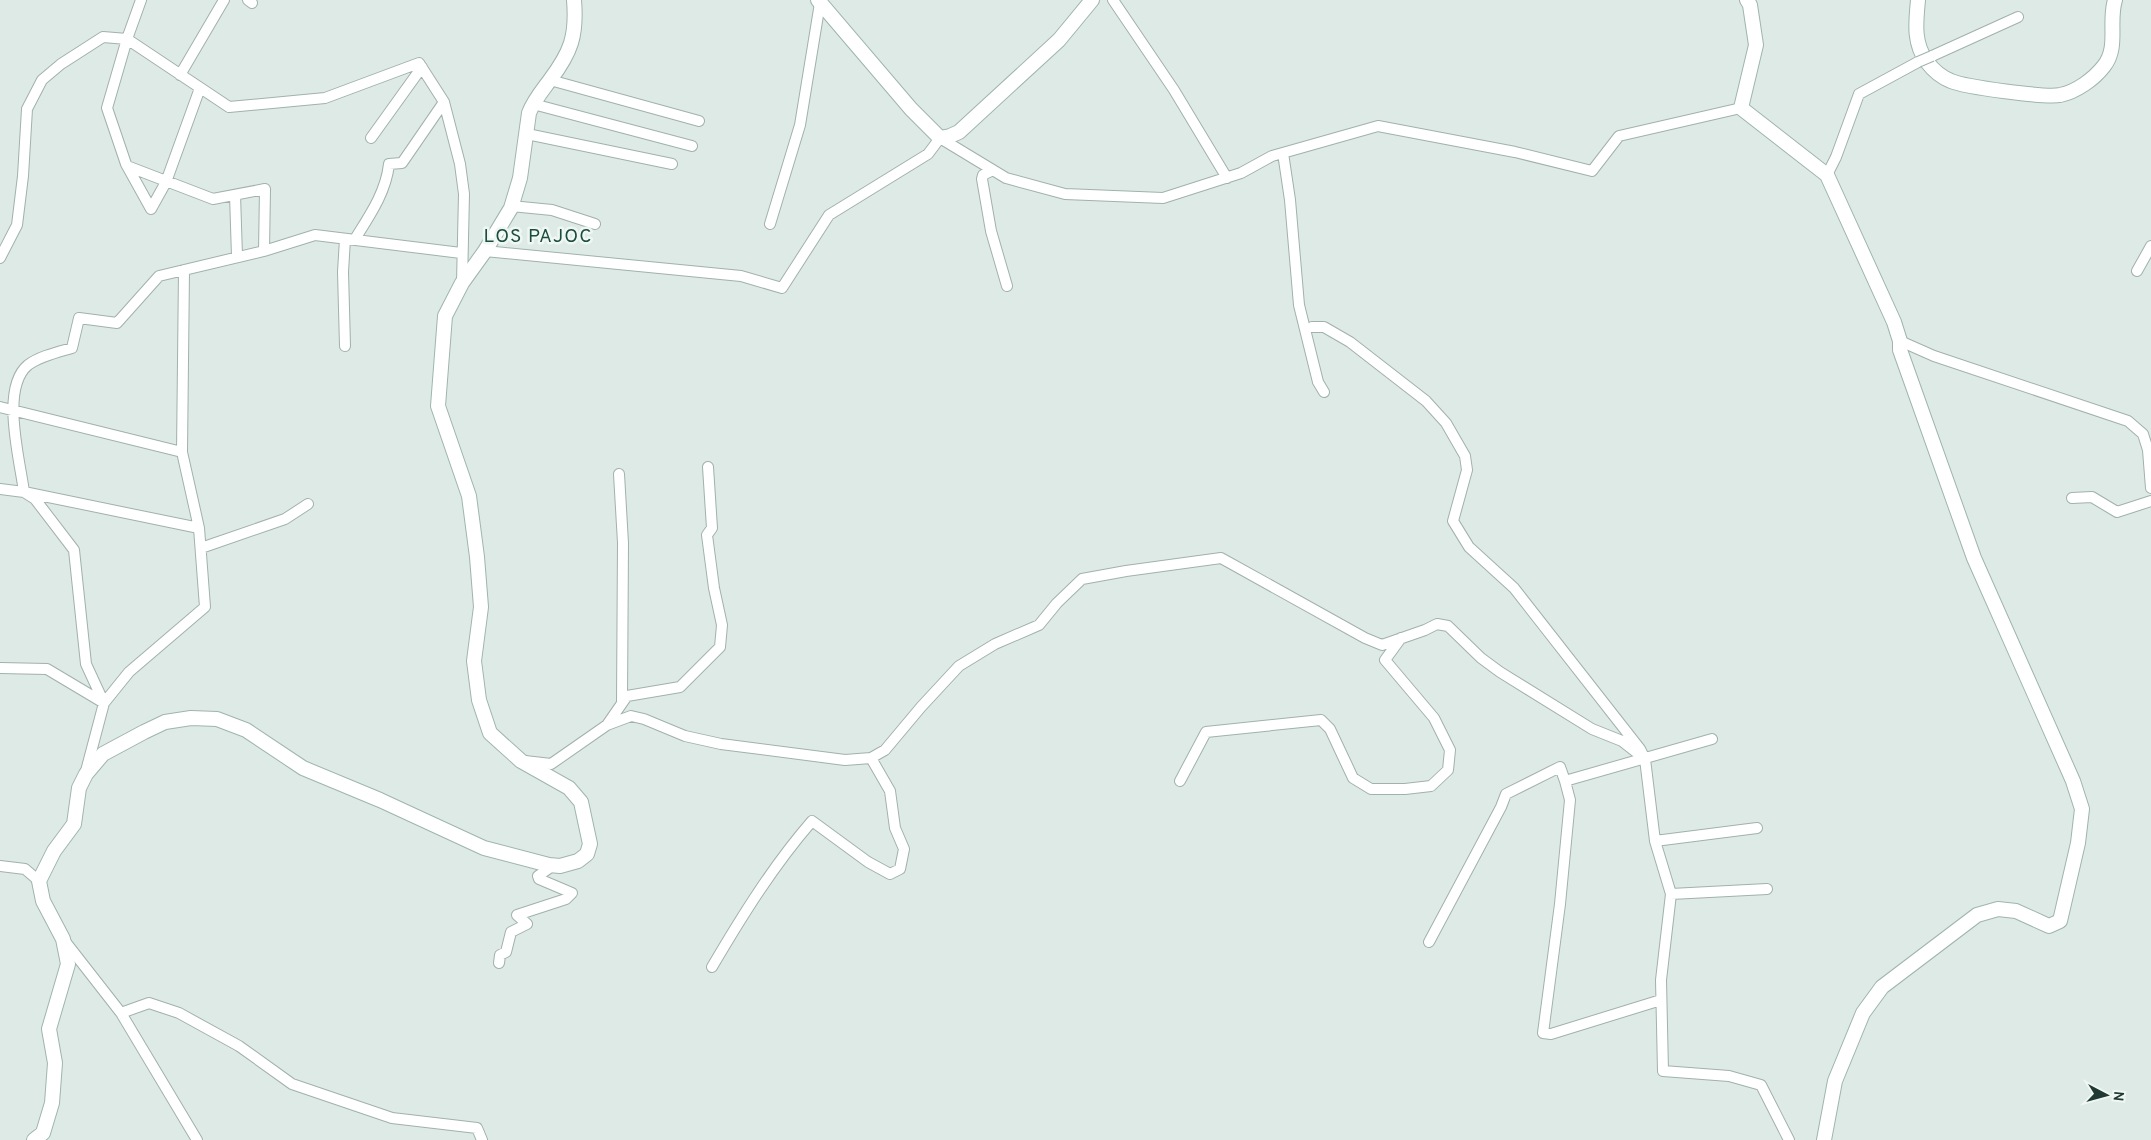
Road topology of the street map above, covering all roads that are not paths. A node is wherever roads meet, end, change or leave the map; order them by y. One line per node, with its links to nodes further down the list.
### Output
1 (141, 0): 11 (street)
2 (224, 0): 13 (street)
3 (574, 0): 14 (street)
4 (1092, 0): 22 (street)
5 (1113, 0): 29 (street)
6 (1747, 0): 18 (street)
7 (1918, 0): 8 (street)
8 (2115, 0)
9 (819, 2): 22 (street); 34 (street)
10 (2018, 16): 28 (street, bridge)
11 (127, 40): 13 (street); 26 (street); 41 (street)
12 (422, 67): 15 (street); 16 (street); 21 (street)
13 (180, 75): 15 (street)
14 (550, 80): 17 (street); 19 (street)
15 (200, 88): 30 (street)
16 (444, 102): 35 (street); 39 (street)
17 (532, 104): 20 (street); 23 (street)
18 (1741, 108): 24 (street); 28 (street)
19 (700, 121)
20 (527, 134): 25 (street); 32 (street)
21 (371, 138)
22 (940, 138): 27 (street); 38 (street)
23 (692, 146)
24 (1283, 153): 29 (street); 49 (street)
25 (672, 164)
26 (127, 166): 30 (street); 30 (street)
27 (993, 170): 29 (street); 45 (street)
28 (1827, 175): 47 (street)
29 (1227, 178)
30 (166, 182): 31 (street)
31 (235, 195): 37 (street); 40 (street)
32 (511, 206): 33 (street); 38 (street)
33 (595, 224)
34 (770, 224)
35 (350, 239): 37 (street); 39 (street); 48 (street)
36 (2151, 246): 43 (street)
37 (264, 251): 40 (street)
38 (485, 251): 44 (street)
39 (461, 253): 44 (street)
40 (237, 256): 42 (street)
41 (0, 258)
42 (184, 270): 51 (street); 52 (street)
43 (2137, 271)
44 (462, 283): 71 (street)
45 (1007, 286)
46 (1312, 327): 70 (street)
47 (1900, 341): 55 (street); 92 (street)
48 (345, 346)
49 (1324, 392)
50 (0, 407): 51 (street)
51 (12, 409): 52 (street); 57 (street)
52 (182, 452): 61 (street)
53 (708, 467): 65 (street)
54 (619, 474): 65 (street)
55 (2151, 488)
56 (0, 489): 57 (street)
57 (24, 492): 61 (street); 66 (street)
58 (2072, 498): 59 (street)
59 (2151, 501)
60 (308, 504): 62 (street)
61 (199, 528): 62 (street)
62 (201, 548): 66 (street)
63 (1402, 637): 69 (street); 70 (street); 73 (street)
64 (0, 668): 66 (street)
65 (622, 701): 67 (street)
66 (104, 703): 72 (street)
67 (607, 725): 69 (street); 71 (street)
68 (1712, 738): 70 (street)
69 (871, 758): 85 (street)
70 (1645, 759): 74 (street); 76 (street)
71 (521, 761): 77 (street)
72 (86, 774): 77 (street); 79 (street)
73 (1180, 781)
74 (1565, 781): 83 (street); 86 (street)
75 (1757, 828): 76 (street)
76 (1655, 841): 81 (street)
77 (549, 865): 84 (street)
78 (0, 866): 79 (street)
79 (39, 880): 82 (street)
80 (1767, 889): 81 (street)
81 (1672, 894): 86 (street)
82 (63, 939): 87 (street); 88 (street)
83 (1429, 942)
84 (499, 963)
85 (712, 967)
86 (1661, 1000): 91 (street)
87 (122, 1012): 89 (street); 90 (street)
88 (34, 1140)
89 (197, 1140)
90 (482, 1140)
91 (1789, 1140)
92 (1824, 1140)

